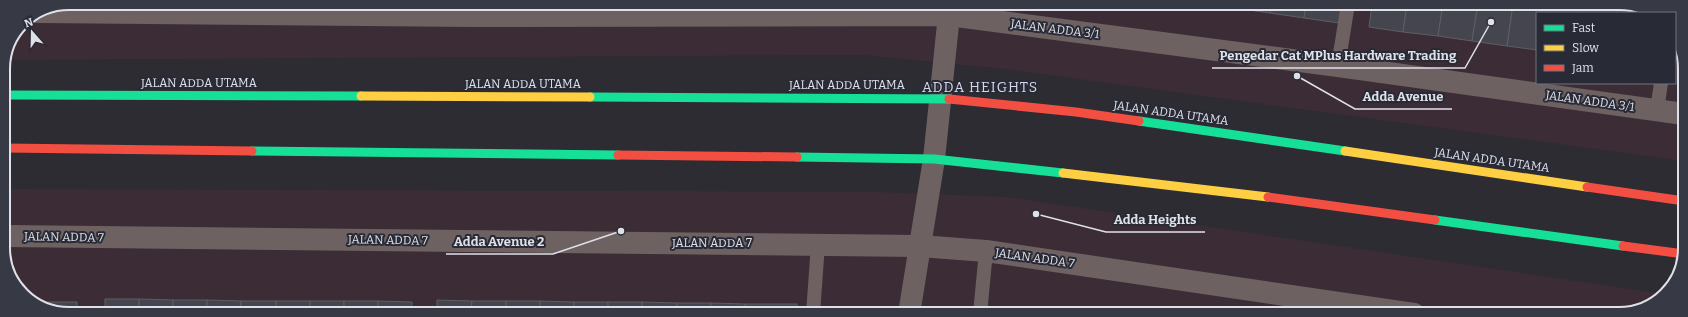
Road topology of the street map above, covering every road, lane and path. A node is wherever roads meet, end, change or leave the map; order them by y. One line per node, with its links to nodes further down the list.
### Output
1 (949, 10): 3 (street, JALAN ADDA 3/1); 5 (street, JALAN ADDA 3/1); 8 (street)
2 (1347, 10): 5 (lane)
3 (474, 11): 4 (street, JALAN ADDA 3/1)
4 (55, 12)
5 (1338, 66): 9 (street, JALAN ADDA 3/1)
6 (1661, 84): 9 (lane)
7 (10, 94): 8 (main road, JALAN ADDA UTAMA)
8 (940, 98): 12 (street); 13 (main road, JALAN ADDA UTAMA)
9 (1657, 110): 10 (street, JALAN ADDA 3/1)
10 (1678, 113)
11 (10, 148): 12 (main road)
12 (934, 158): 16 (street); 18 (main road)
13 (1678, 200)
14 (10, 236): 15 (street, JALAN ADDA 7)
15 (818, 244): 16 (street, JALAN ADDA 7); 19 (lane)
16 (920, 246): 17 (street, JALAN ADDA 7); 20 (street)
17 (986, 251): 21 (lane); 22 (street, JALAN ADDA 7)
18 (1677, 253)
19 (814, 307)
20 (910, 307)
21 (981, 307)
22 (1341, 307)

